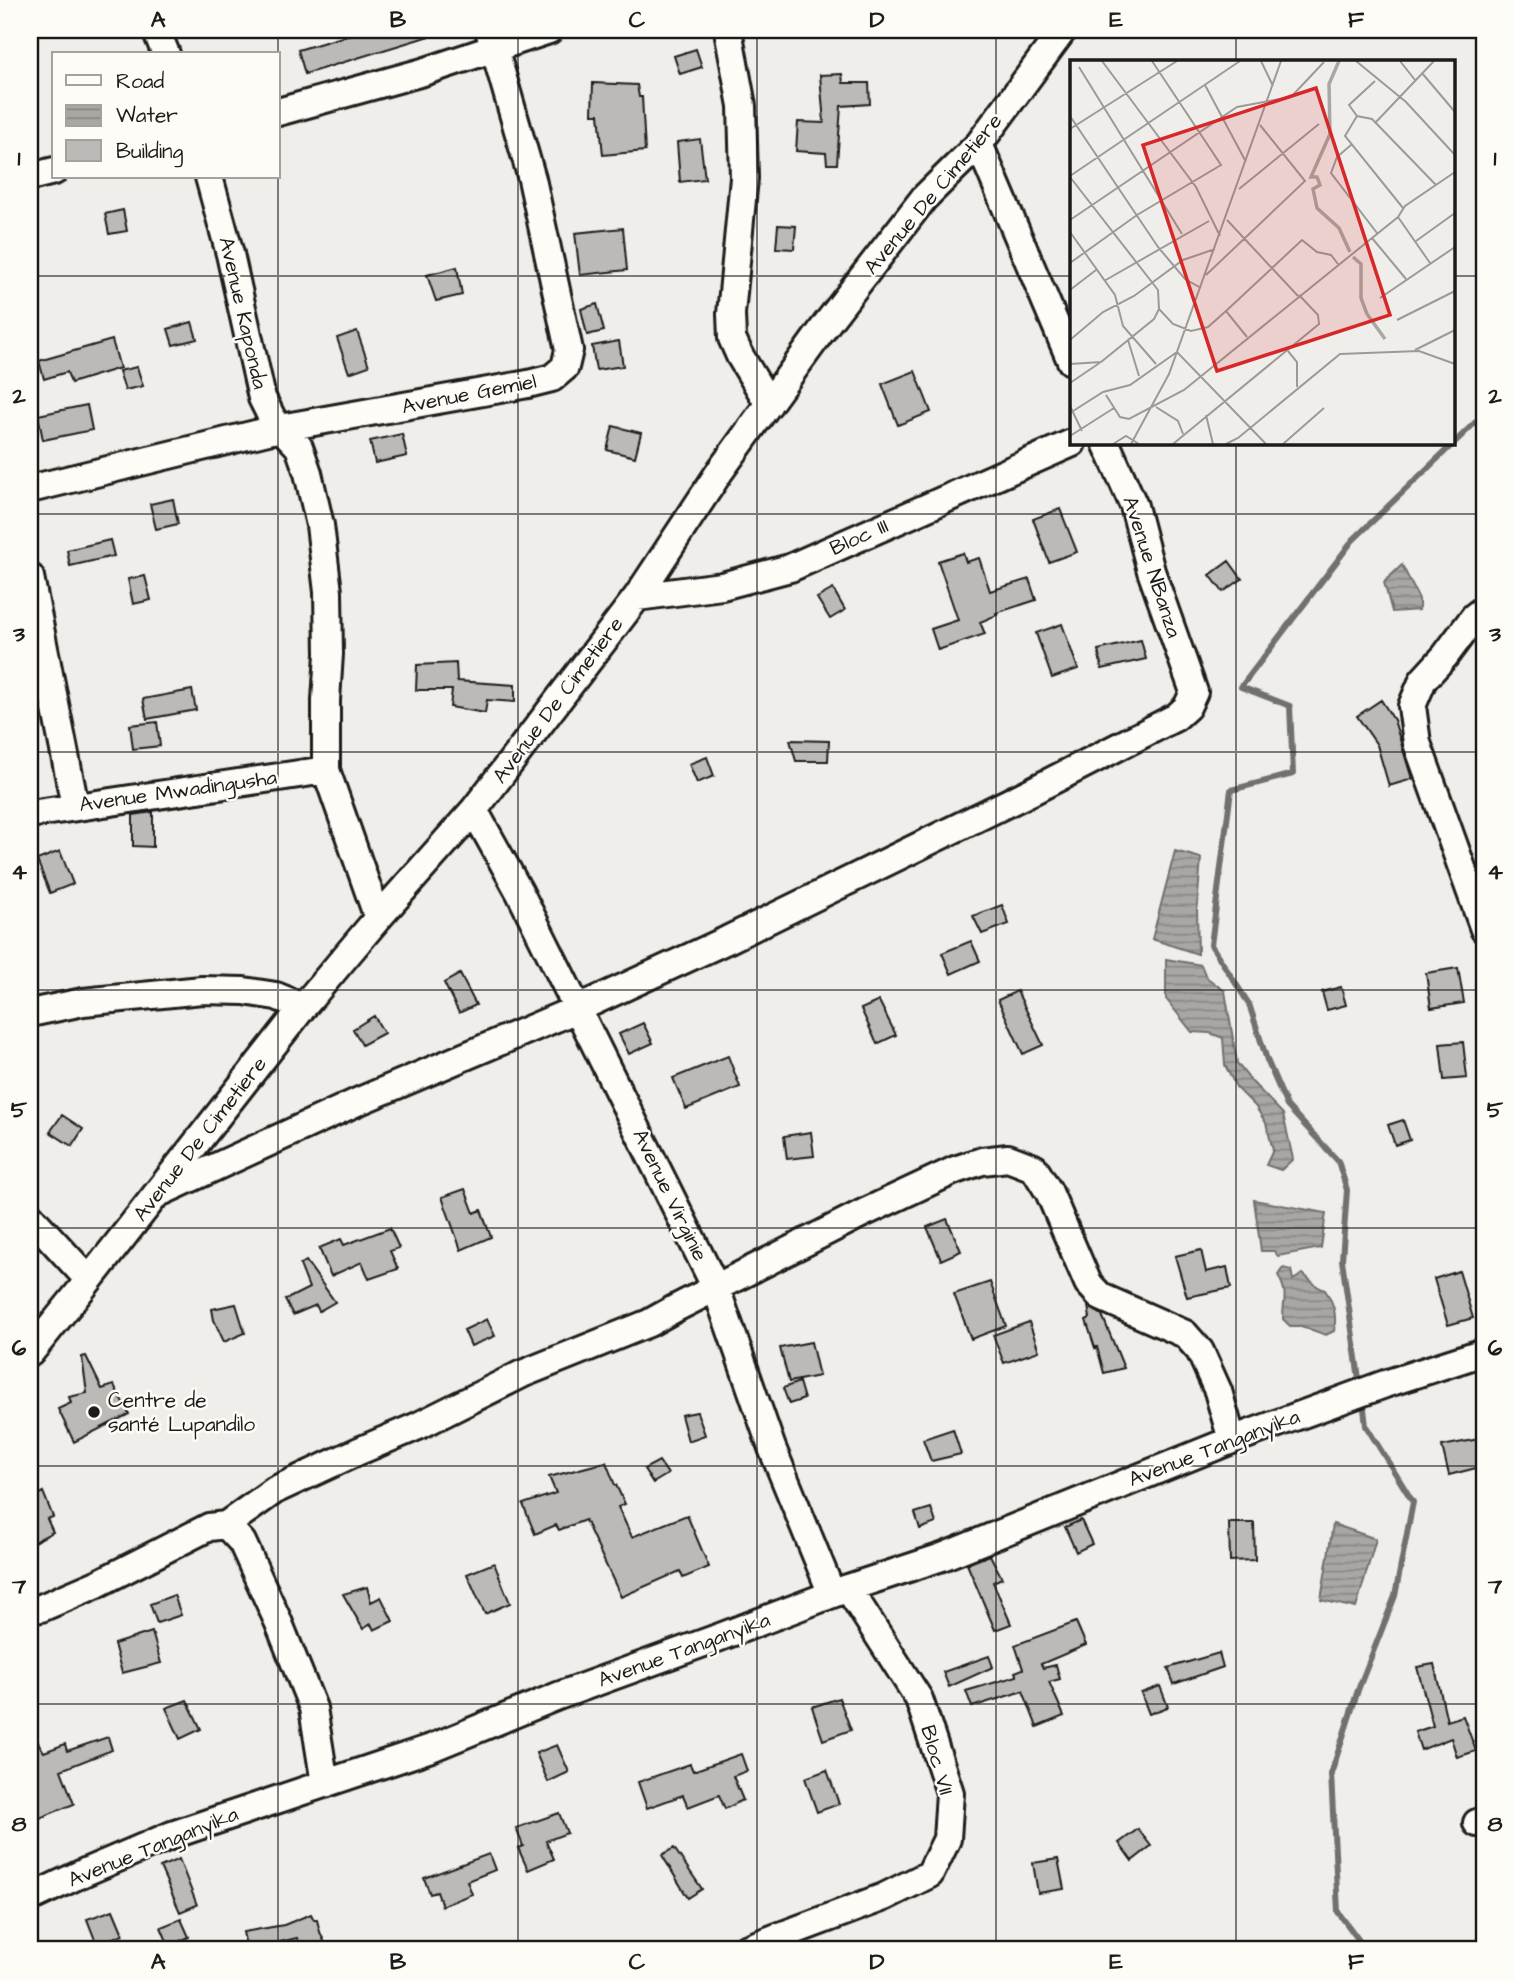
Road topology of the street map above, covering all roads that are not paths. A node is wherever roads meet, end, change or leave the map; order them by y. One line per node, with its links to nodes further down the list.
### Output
1 (156, 30): 6 (street)
2 (549, 30): 5 (street)
3 (728, 30): 13 (street)
4 (1063, 30): 8 (street, Avenue De Cimetiere)
5 (491, 39): 7 (street); 14 (street, Avenue Gemiel)
6 (165, 52)
7 (280, 111)
8 (979, 144): 12 (street); 13 (street, Avenue De Cimetiere)
9 (52, 172): 10 (street)
10 (30, 177)
11 (209, 178): 14 (street, Avenue Kaponda)
12 (1070, 359)
13 (769, 404): 19 (street, Avenue De Cimetiere)
14 (280, 428): 17 (street, Avenue Gemiel); 21 (street, Avenue Kaponda)
15 (1070, 444): 19 (street, Bloc III)
16 (1106, 444): 28 (street, Avenue NBanza)
17 (30, 489)
18 (30, 577): 22 (street)
19 (637, 597): 23 (street, Avenue De Cimetiere)
20 (1484, 609): 26 (street)
21 (326, 770): 22 (street, Avenue Mwadingusha); 25 (street, Avenue Kaponda)
22 (75, 806): 24 (street, Avenue Mwadingusha)
23 (474, 810): 25 (street, Avenue De Cimetiere); 28 (street, Avenue Virginie)
24 (30, 814)
25 (378, 918): 27 (street, Avenue De Cimetiere)
26 (1484, 929)
27 (303, 1007): 29 (street); 30 (street, Avenue De Cimetiere)
28 (578, 1009): 30 (street); 33 (street, Avenue Virginie)
29 (30, 1013)
30 (156, 1194): 32 (street, Avenue De Cimetiere)
31 (30, 1216): 32 (street)
32 (89, 1280): 35 (street, Avenue De Cimetiere)
33 (716, 1288): 36 (street); 37 (street); 38 (street, Avenue Virginie)
34 (1484, 1352): 36 (street, Avenue Tanganyika)
35 (30, 1353)
36 (1232, 1440): 38 (street, Avenue Tanganyika)
37 (226, 1525): 39 (street); 40 (street)
38 (840, 1591): 40 (street, Avenue Tanganyika); 42 (street, Bloc VII)
39 (30, 1610)
40 (325, 1784): 41 (street, Avenue Tanganyika)
41 (30, 1898)
42 (743, 1950)

